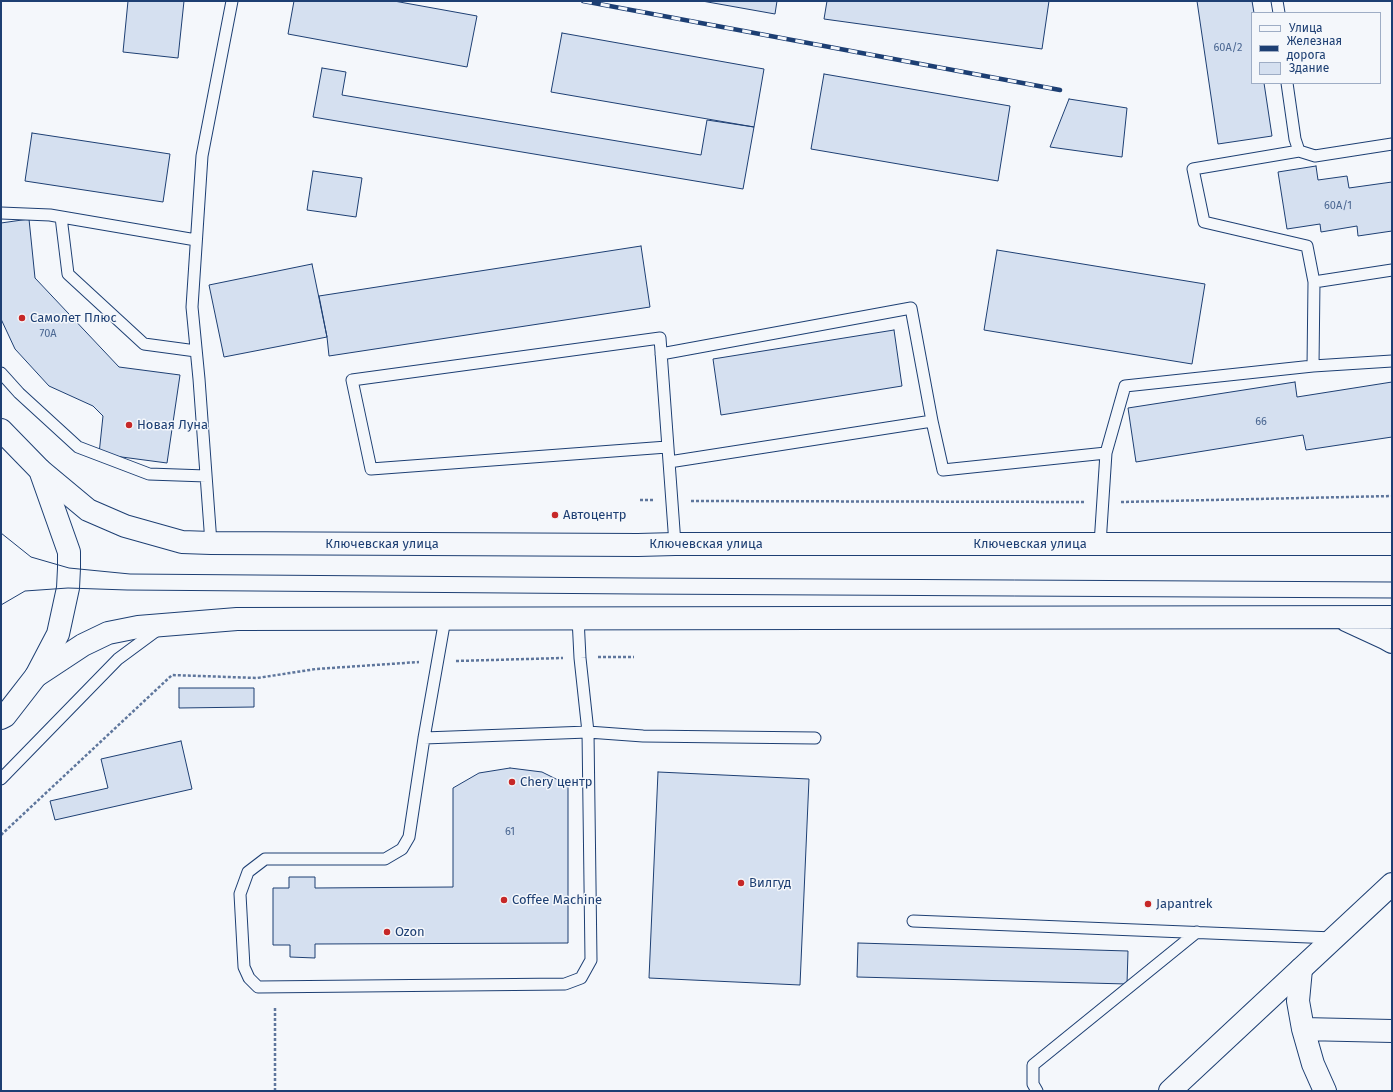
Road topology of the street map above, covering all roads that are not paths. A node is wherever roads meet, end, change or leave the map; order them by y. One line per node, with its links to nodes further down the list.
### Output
1 (232, 1): 9 (lane)
2 (1277, 1): 3 (lane)
3 (1279, 12)
4 (1287, 84): 6 (lane)
5 (1392, 144): 6 (lane)
6 (1299, 151): 11 (lane)
7 (1, 213): 8 (lane)
8 (61, 217): 9 (lane); 12 (lane)
9 (196, 240): 12 (lane)
10 (1392, 270): 11 (lane)
11 (1314, 282): 15 (lane)
12 (196, 351): 23 (lane)
13 (661, 354): 17 (lane); 19 (lane); 19 (lane)
14 (1392, 361): 15 (lane)
15 (1313, 366): 20 (lane)
16 (1, 373): 23 (lane)
17 (932, 421): 20 (lane); 21 (lane)
18 (1, 430): 22 (main road, Ключевская улица)
19 (668, 447): 21 (lane)
20 (1106, 453): 26 (lane)
21 (669, 462): 25 (lane)
22 (40, 470): 24 (main road, Ключевская улица); 34 (main road)
23 (206, 476): 24 (lane)
24 (210, 543): 25 (main road, Ключевская улица)
25 (674, 544): 26 (main road, Ключевская улица)
26 (1100, 544): 27 (main road, Ключевская улица)
27 (1392, 544)
28 (1338, 616): 29 (main road); 31 (main road); 33 (main road)
29 (1392, 617)
30 (445, 618): 31 (main road); 32 (main road); 37 (lane)
31 (578, 618): 36 (lane)
32 (165, 625): 34 (main road); 39 (lane)
33 (1392, 642)
34 (36, 676): 35 (main road)
35 (2, 718)
36 (588, 732): 37 (lane); 37 (lane); 38 (lane)
37 (424, 738)
38 (815, 738)
39 (1, 779)
40 (1392, 884): 43 (main road)
41 (913, 921): 42 (lane)
42 (1197, 932): 43 (lane); 47 (lane)
43 (1334, 938): 44 (main road)
44 (1301, 969): 45 (main road); 48 (main road)
45 (1303, 1029): 46 (main road); 49 (main road)
46 (1392, 1031)
47 (1037, 1091)
48 (1170, 1091)
49 (1325, 1091)

